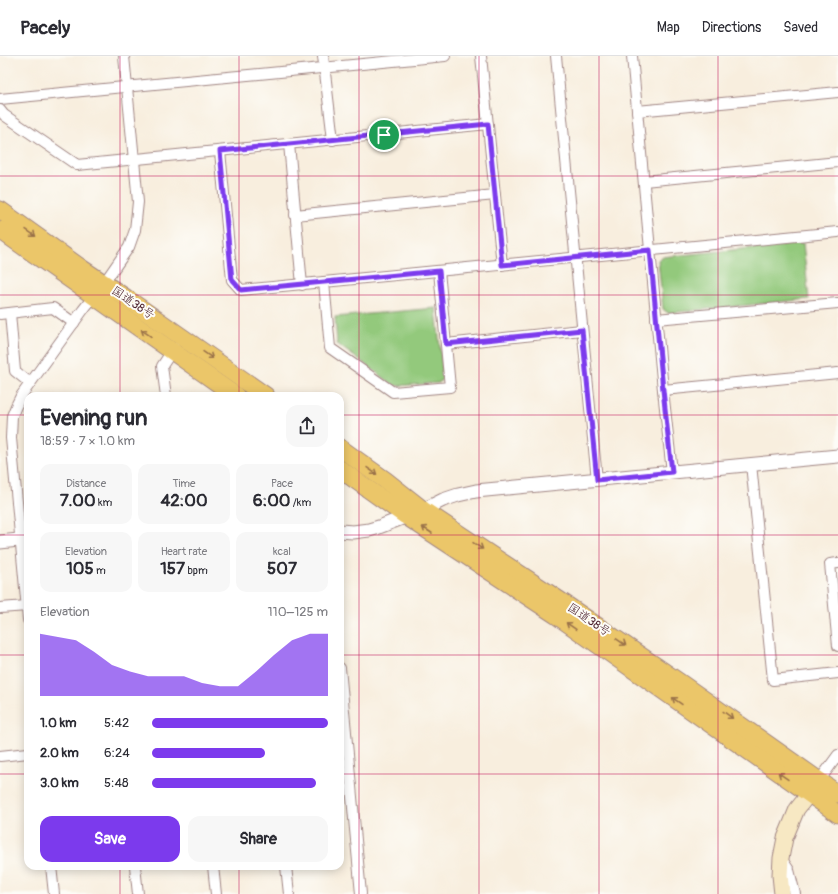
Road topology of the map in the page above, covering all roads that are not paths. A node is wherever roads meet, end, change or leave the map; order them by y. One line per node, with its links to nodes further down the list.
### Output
1 (124, 56): 8 (street)
2 (323, 56): 7 (street)
3 (445, 56): 7 (street)
4 (481, 56): 13 (street)
5 (556, 56): 26 (street)
6 (632, 56): 12 (street)
7 (324, 68): 8 (street); 14 (street)
8 (127, 87): 10 (street); 17 (street)
9 (838, 92): 12 (street)
10 (0, 99)
11 (0, 110): 17 (street)
12 (637, 111): 19 (street)
13 (488, 124): 14 (street); 20 (street)
14 (333, 140): 15 (street)
15 (288, 144): 16 (street); 22 (street)
16 (220, 151): 17 (street); 31 (street)
17 (134, 160): 30 (street)
18 (838, 162): 19 (street)
19 (644, 181): 25 (street)
20 (495, 195): 22 (street); 27 (street)
21 (0, 210): 30 (highway, 国道38号, one-way to 30)
22 (295, 215): 31 (street)
23 (0, 230): 32 (highway, 国道38号)
24 (838, 232): 25 (street)
25 (650, 250): 26 (street); 35 (street)
26 (575, 258): 27 (street); 37 (street)
27 (502, 265): 28 (street)
28 (439, 271): 29 (street); 39 (street)
29 (324, 282): 31 (street); 39 (street)
30 (104, 283): 32 (street); 38 (highway, 国道38号)
31 (302, 285)
32 (93, 297): 36 (street); 40 (highway, 国道38号, one-way to 32)
33 (838, 303): 35 (street)
34 (5, 313): 36 (street); 42 (street)
35 (656, 319): 43 (street)
36 (74, 323): 42 (street)
37 (582, 330): 39 (street); 54 (street)
38 (182, 337): 40 (street); 47 (highway, 国道38号, one-way to 47)
39 (446, 344)
40 (172, 351): 45 (street); 46 (highway, 国道38号)
41 (838, 373): 43 (street)
42 (30, 383): 44 (street)
43 (663, 390): 53 (street)
44 (26, 392)
45 (165, 392)
46 (230, 392)
47 (260, 392)
48 (24, 398): 58 (street)
49 (344, 451): 55 (highway, 国道38号, one-way to 55)
50 (838, 456): 51 (street)
51 (751, 464): 53 (street); 64 (street)
52 (344, 472): 56 (highway, 国道38号)
53 (672, 472): 54 (street)
54 (597, 480): 55 (street)
55 (423, 510): 56 (street); 69 (highway, 国道38号, one-way to 69)
56 (406, 516): 57 (street); 70 (highway, 国道38号, one-way to 56)
57 (344, 531)
58 (24, 539): 59 (street)
59 (0, 542)
60 (838, 563): 63 (street)
61 (24, 606): 62 (street)
62 (0, 608)
63 (838, 646)
64 (838, 673)
65 (344, 742): 82 (street)
66 (24, 753): 68 (street)
67 (838, 755): 69 (street)
68 (0, 756)
69 (819, 781): 70 (main road); 71 (highway, 国道38号)
70 (809, 794): 72 (highway, 国道38号); 77 (main road)
71 (838, 794)
72 (838, 814)
73 (51, 870): 78 (street)
74 (135, 870): 79 (street)
75 (213, 870): 80 (street)
76 (286, 870): 81 (street)
77 (784, 893)
78 (54, 894)
79 (138, 894)
80 (216, 894)
81 (289, 894)
82 (361, 894)

